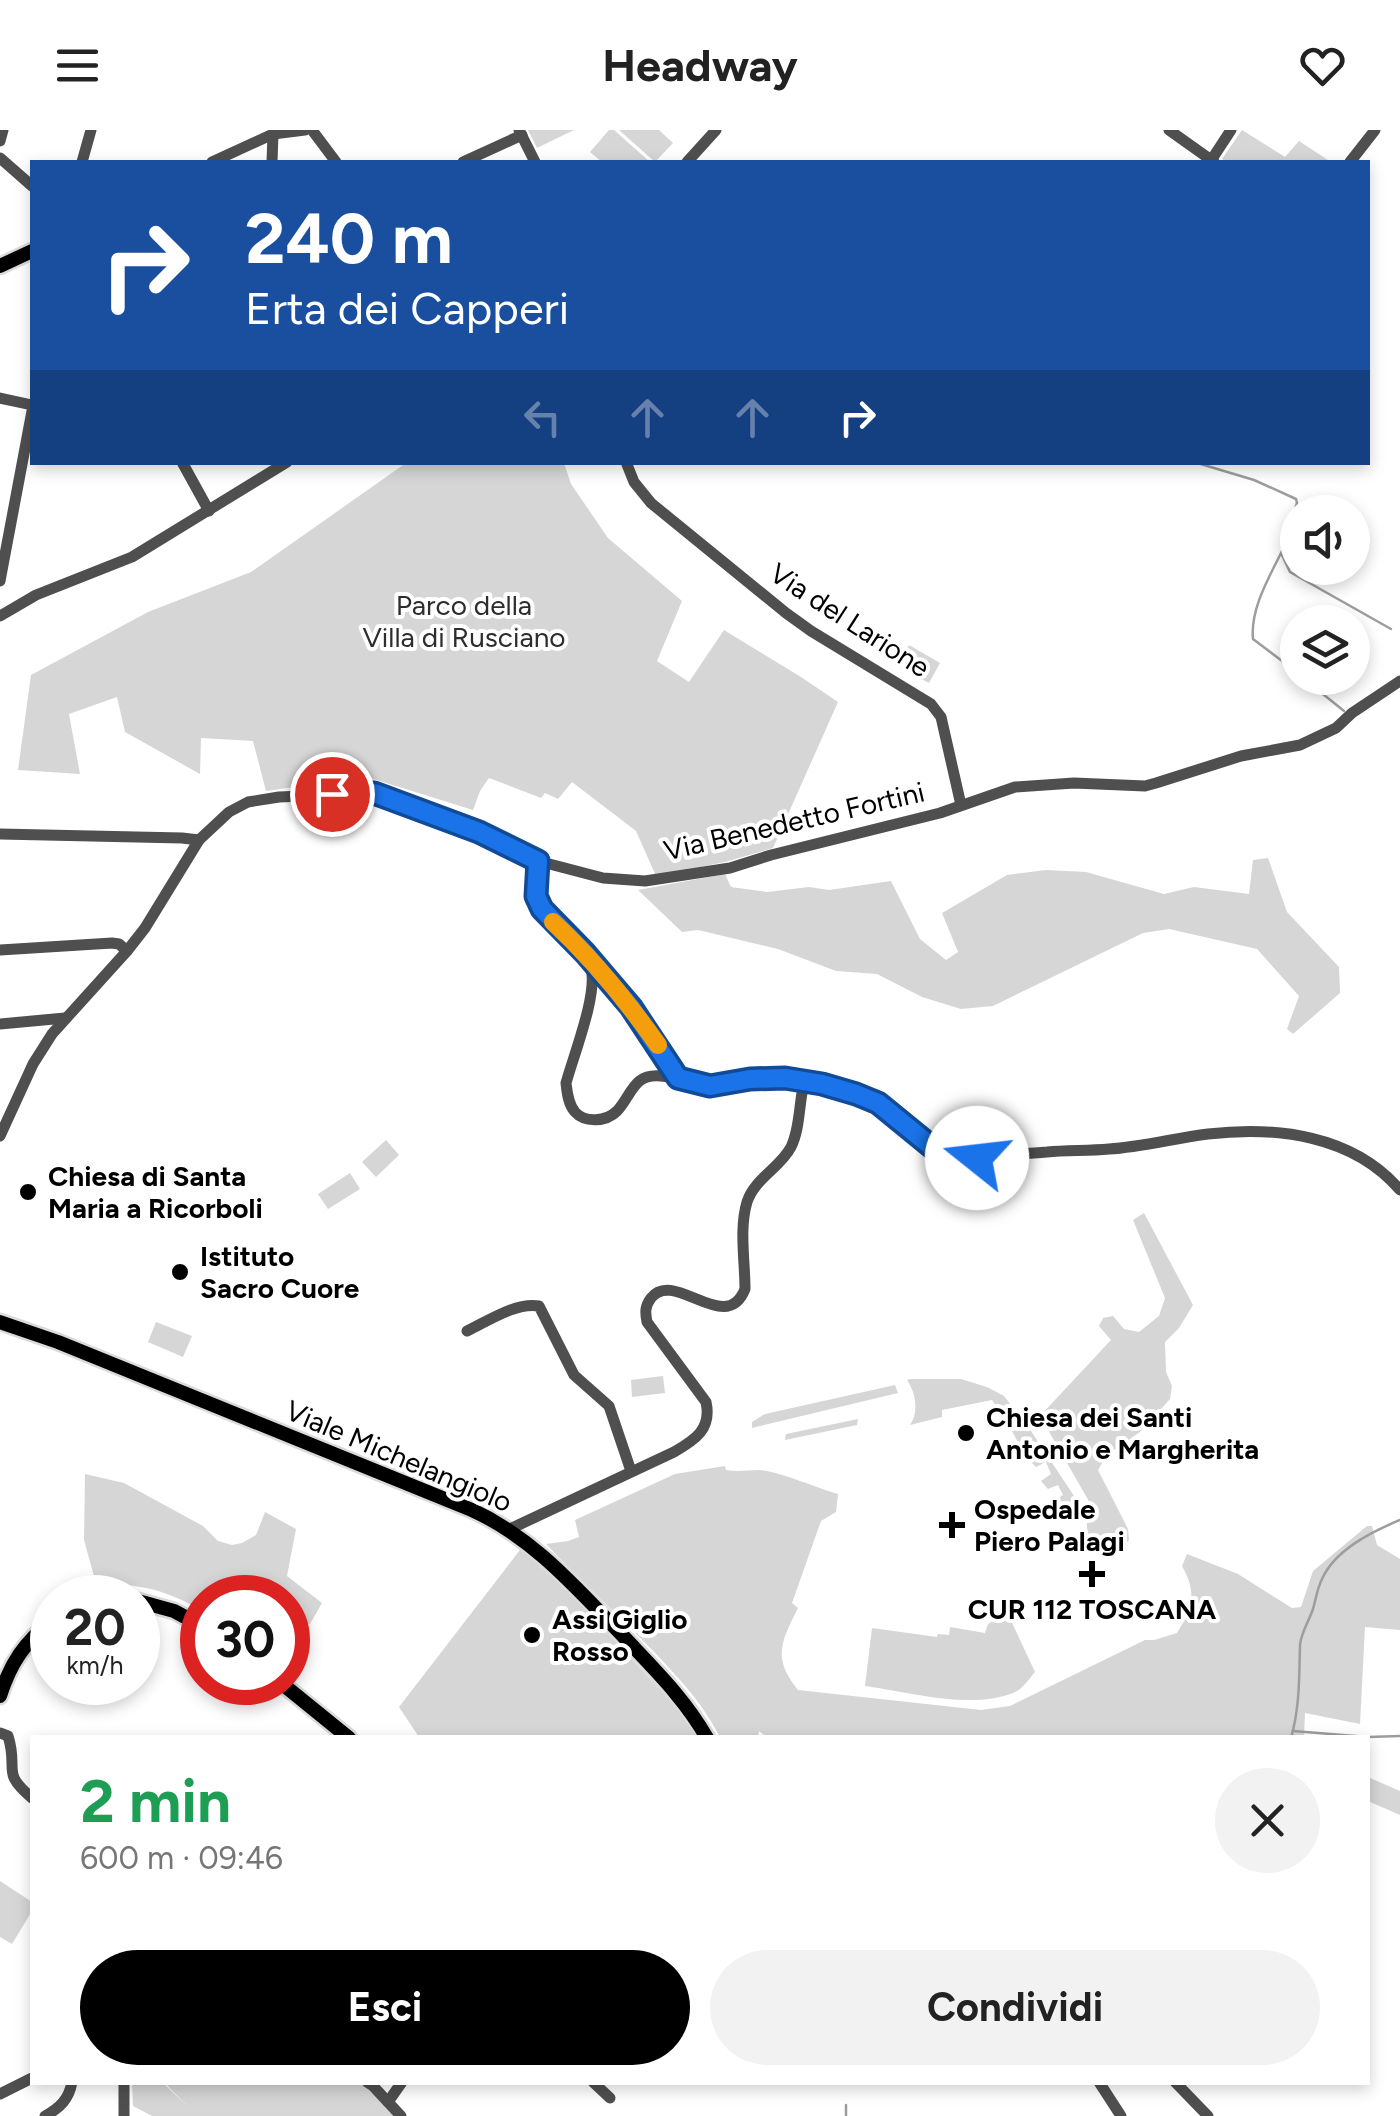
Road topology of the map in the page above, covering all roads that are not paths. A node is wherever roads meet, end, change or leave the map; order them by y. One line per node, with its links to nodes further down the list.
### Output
1 (3, 130): 10 (street)
2 (92, 130): 12 (street)
3 (302, 130): 9 (street); 15 (street)
4 (716, 130): 18 (street)
5 (1169, 130): 19 (street)
6 (1231, 130): 20 (street)
7 (1375, 130): 21 (street)
8 (520, 132): 16 (street); 17 (street)
9 (273, 134): 13 (street); 14 (street)
10 (0, 141)
11 (0, 158): 22 (street)
12 (83, 160)
13 (216, 160)
14 (272, 160)
15 (334, 160)
16 (466, 160)
17 (534, 160)
18 (690, 160)
19 (1212, 160)
20 (1214, 160)
21 (1352, 160)
22 (30, 184)
23 (30, 252): 24 (main road)
24 (0, 266)
25 (0, 398): 26 (street)
26 (30, 407)
27 (30, 419): 32 (street)
28 (184, 465): 31 (street)
29 (283, 465): 31 (street)
30 (627, 465): 35 (street, Via del Larione)
31 (209, 511): 33 (street)
32 (0, 581)
33 (0, 616)
34 (1400, 680): 35 (street, Via Benedetto Fortini)
35 (961, 805): 38 (street, Via Benedetto Fortini)
36 (0, 834): 37 (street)
37 (199, 840): 38 (street, Via Benedetto Fortini); 40 (street, Via Benedetto Fortini)
38 (538, 861): 41 (street)
39 (0, 950): 40 (street)
40 (128, 951): 42 (street, Via Benedetto Fortini)
41 (585, 953): 44 (street); 44 (street)
42 (65, 1018): 43 (street); 46 (street, Via Benedetto Fortini)
43 (0, 1024)
44 (678, 1078): 47 (street)
45 (802, 1093): 50 (street)
46 (0, 1136)
47 (1400, 1190)
48 (0, 1322): 51 (main road, Viale Michelangiolo)
49 (467, 1331): 50 (street)
50 (630, 1471): 51 (street)
51 (510, 1529): 57 (main road, Viale Michelangiolo)
52 (30, 1641): 53 (main road)
53 (0, 1696)
54 (308, 1705): 56 (main road)
55 (0, 1734): 58 (street)
56 (345, 1735)
57 (705, 1735)
58 (30, 1797)
59 (30, 2079): 67 (street)
60 (71, 2085): 70 (street)
61 (124, 2085): 71 (street)
62 (372, 2085): 69 (street)
63 (400, 2085): 69 (street)
64 (596, 2085): 68 (street)
65 (1101, 2085): 73 (street)
66 (1178, 2085): 74 (street)
67 (0, 2094)
68 (610, 2098)
69 (388, 2102): 72 (street)
70 (45, 2116)
71 (124, 2116)
72 (401, 2116)
73 (1121, 2116)
74 (1208, 2116)

